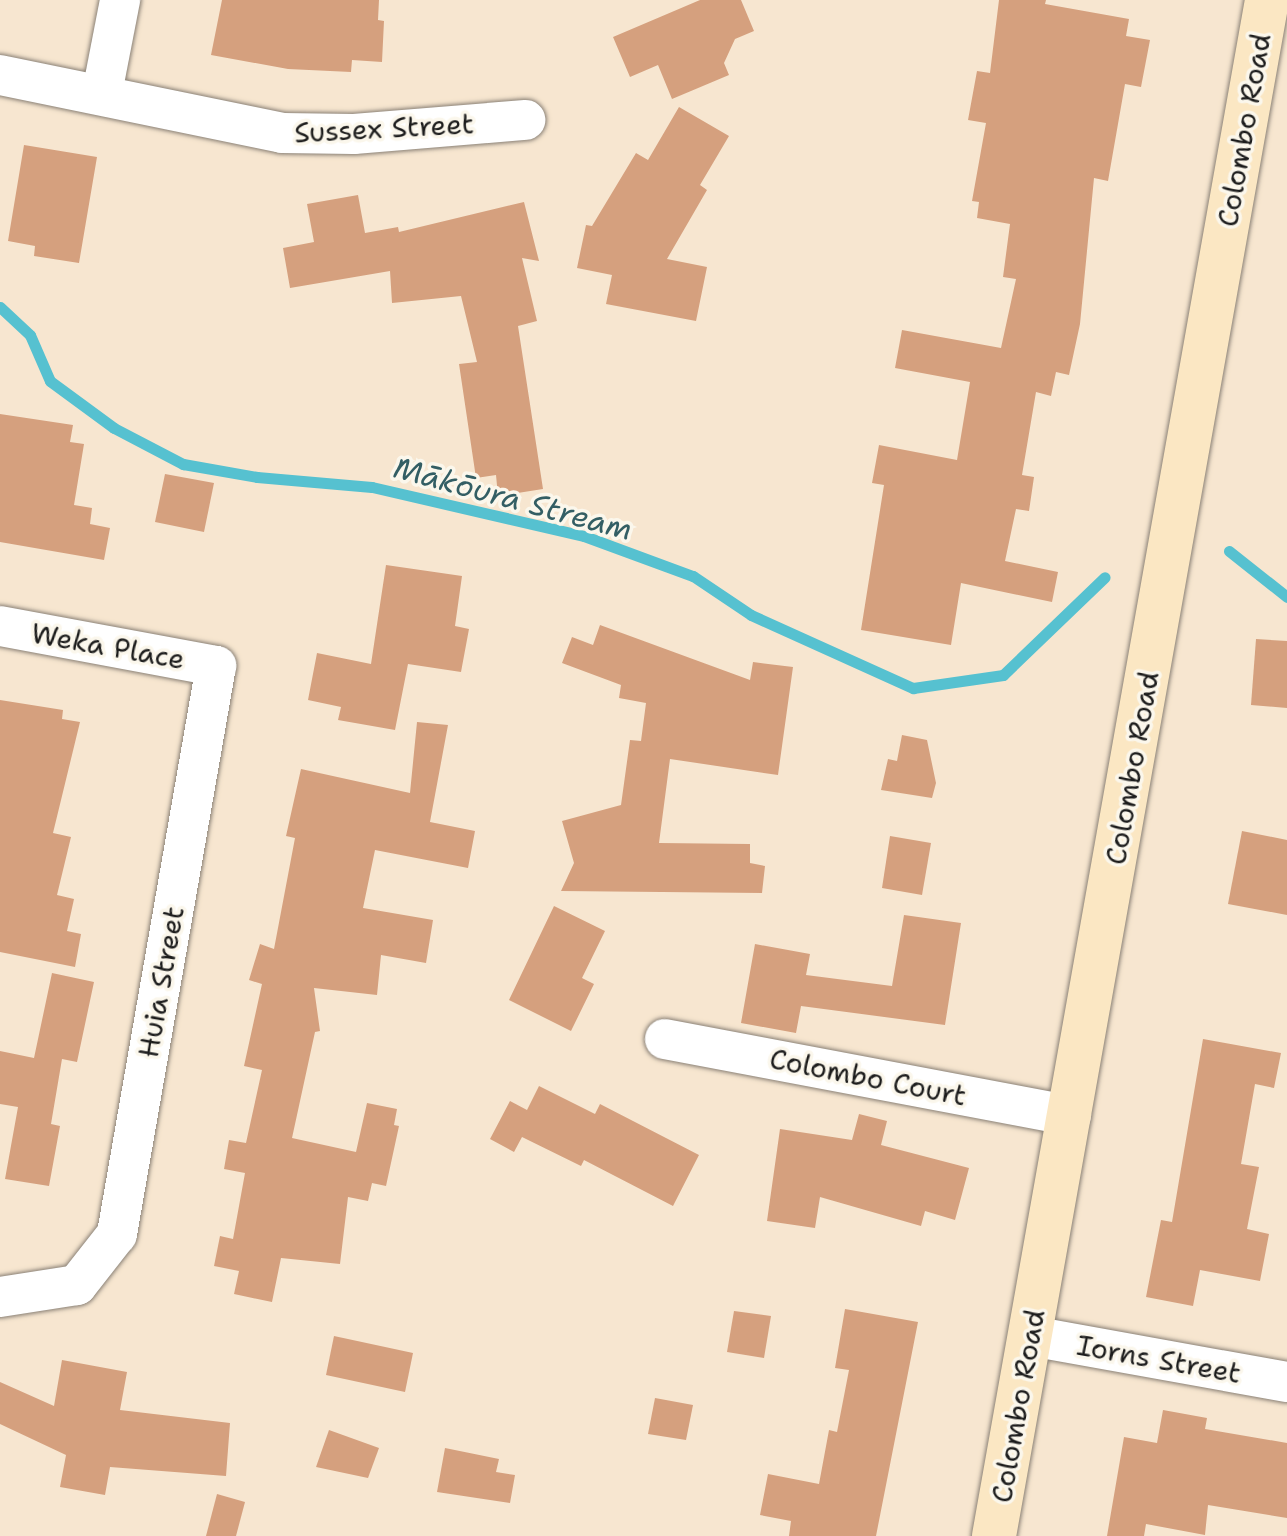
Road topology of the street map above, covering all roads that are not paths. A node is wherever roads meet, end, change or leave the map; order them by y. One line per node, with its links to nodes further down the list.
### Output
1 (120, 0): 4 (street)
2 (1267, 0): 9 (street, Colombo Road)
3 (0, 75): 4 (street, Sussex Street)
4 (102, 93): 5 (street, Sussex Street)
5 (525, 120)
6 (0, 626): 7 (street, Weka Place)
7 (216, 666): 10 (street, Huia Street)
8 (665, 1039): 9 (street, Colombo Court)
9 (1071, 1116): 11 (street, Colombo Road)
10 (0, 1297)
11 (1031, 1336): 12 (street, Iorns Street); 13 (street, Colombo Road)
12 (1287, 1382)
13 (994, 1536)

